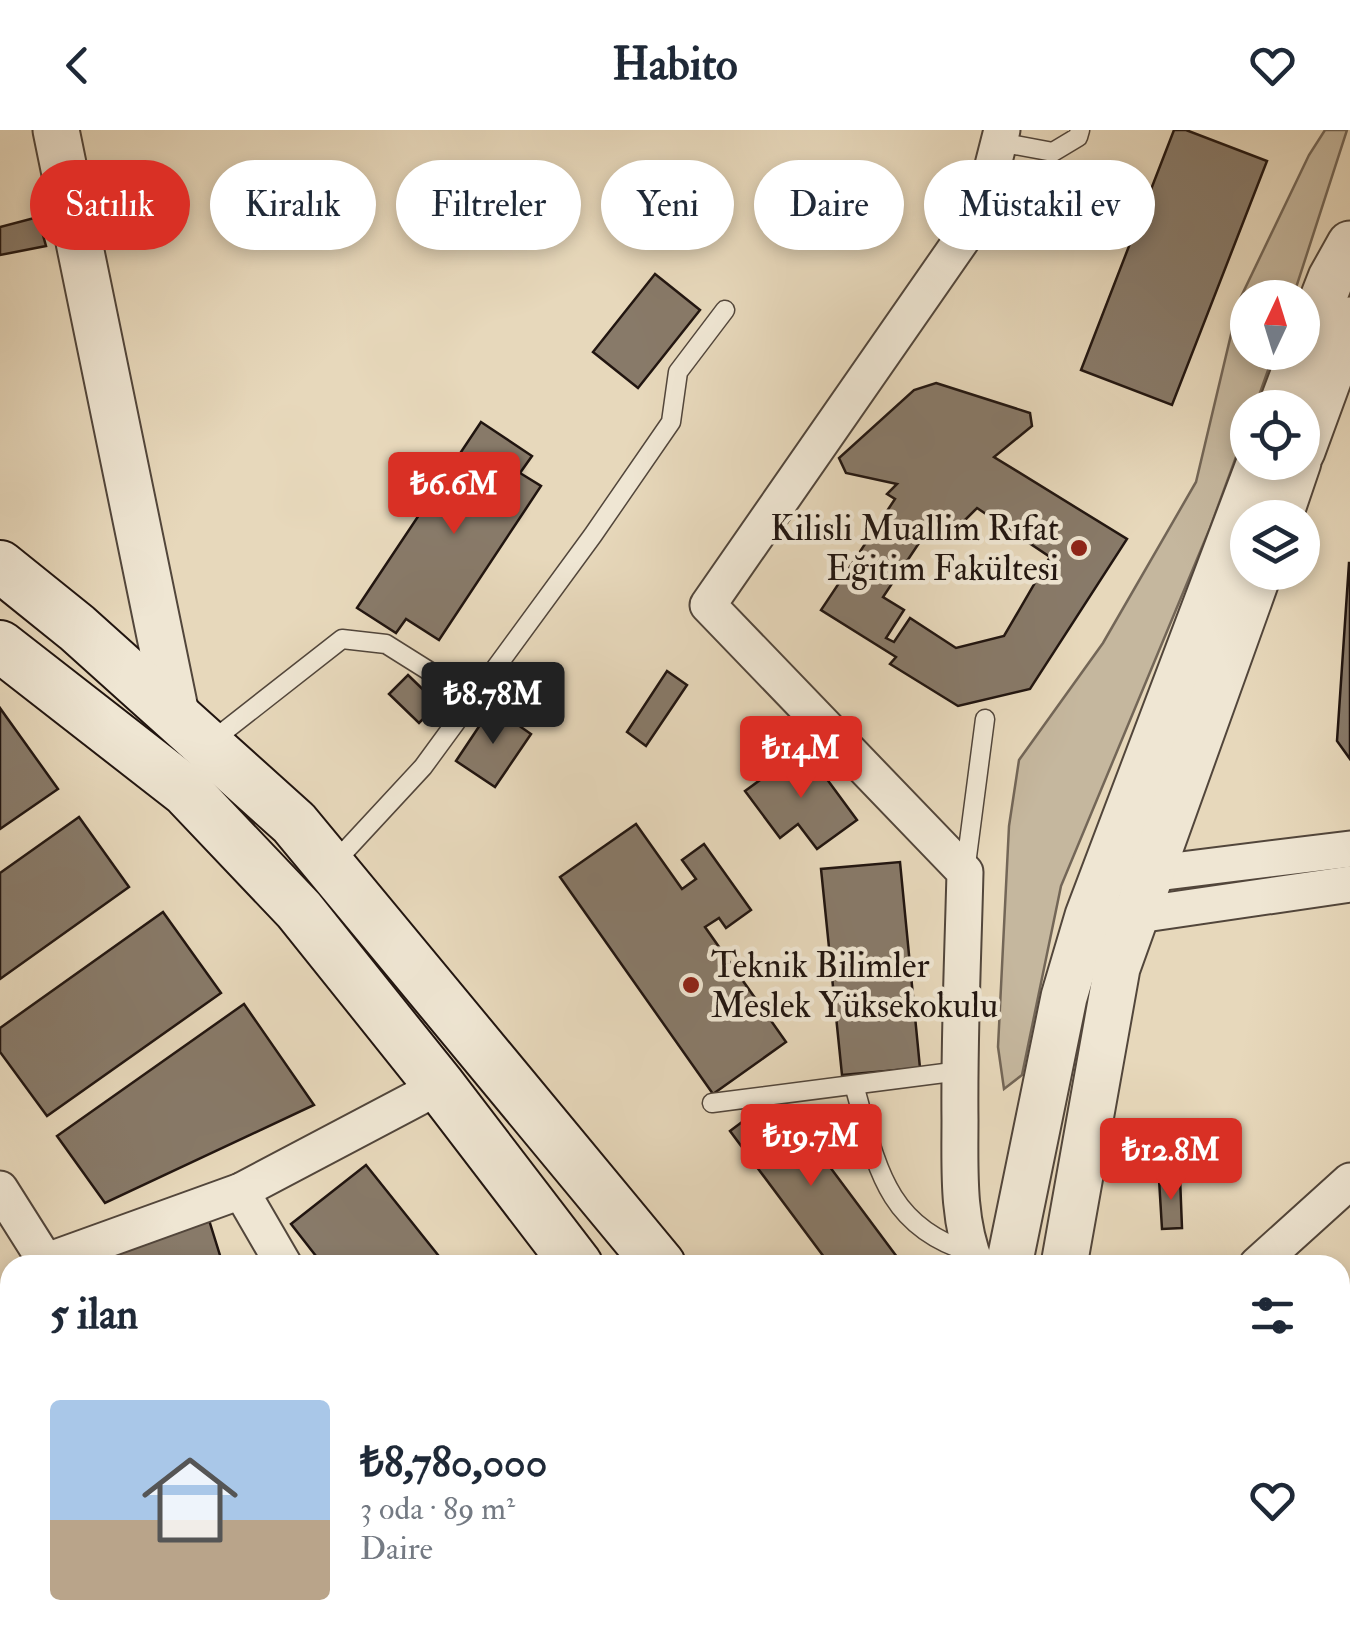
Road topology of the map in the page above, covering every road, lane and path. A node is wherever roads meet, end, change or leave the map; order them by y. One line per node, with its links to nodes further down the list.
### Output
1 (56, 130): 15 (street)
2 (1080, 130): 3 (lane)
3 (1001, 136): 18 (street)
4 (1350, 244): 5 (street)
5 (1320, 306)
6 (725, 310): 13 (lane)
7 (1350, 320): 8 (street)
8 (1320, 402)
9 (1253, 480): 19 (street)
10 (0, 566): 15 (main road)
11 (1253, 590): 21 (street)
12 (0, 646): 25 (main road)
13 (472, 698): 15 (lane); 17 (lane)
14 (985, 719): 18 (lane)
15 (192, 729): 17 (main road)
16 (1350, 850): 21 (street)
17 (330, 867): 34 (main road)
18 (965, 872): 23 (street)
19 (1103, 872): 21 (street); 22 (street)
20 (1350, 884): 21 (street)
21 (1144, 895): 22 (street); 38 (street)
22 (1088, 916): 37 (street)
23 (960, 1071): 24 (lane); 36 (street)
24 (854, 1085): 26 (lane); 35 (lane)
25 (440, 1086): 29 (street); 33 (main road)
26 (712, 1103)
27 (1350, 1181): 39 (street)
28 (0, 1188): 30 (street)
29 (242, 1191): 31 (street); 32 (street)
30 (43, 1255)
31 (70, 1255)
32 (278, 1255)
33 (569, 1255)
34 (652, 1255)
35 (970, 1255)
36 (983, 1255)
37 (987, 1255)
38 (1066, 1255)
39 (1267, 1255)

